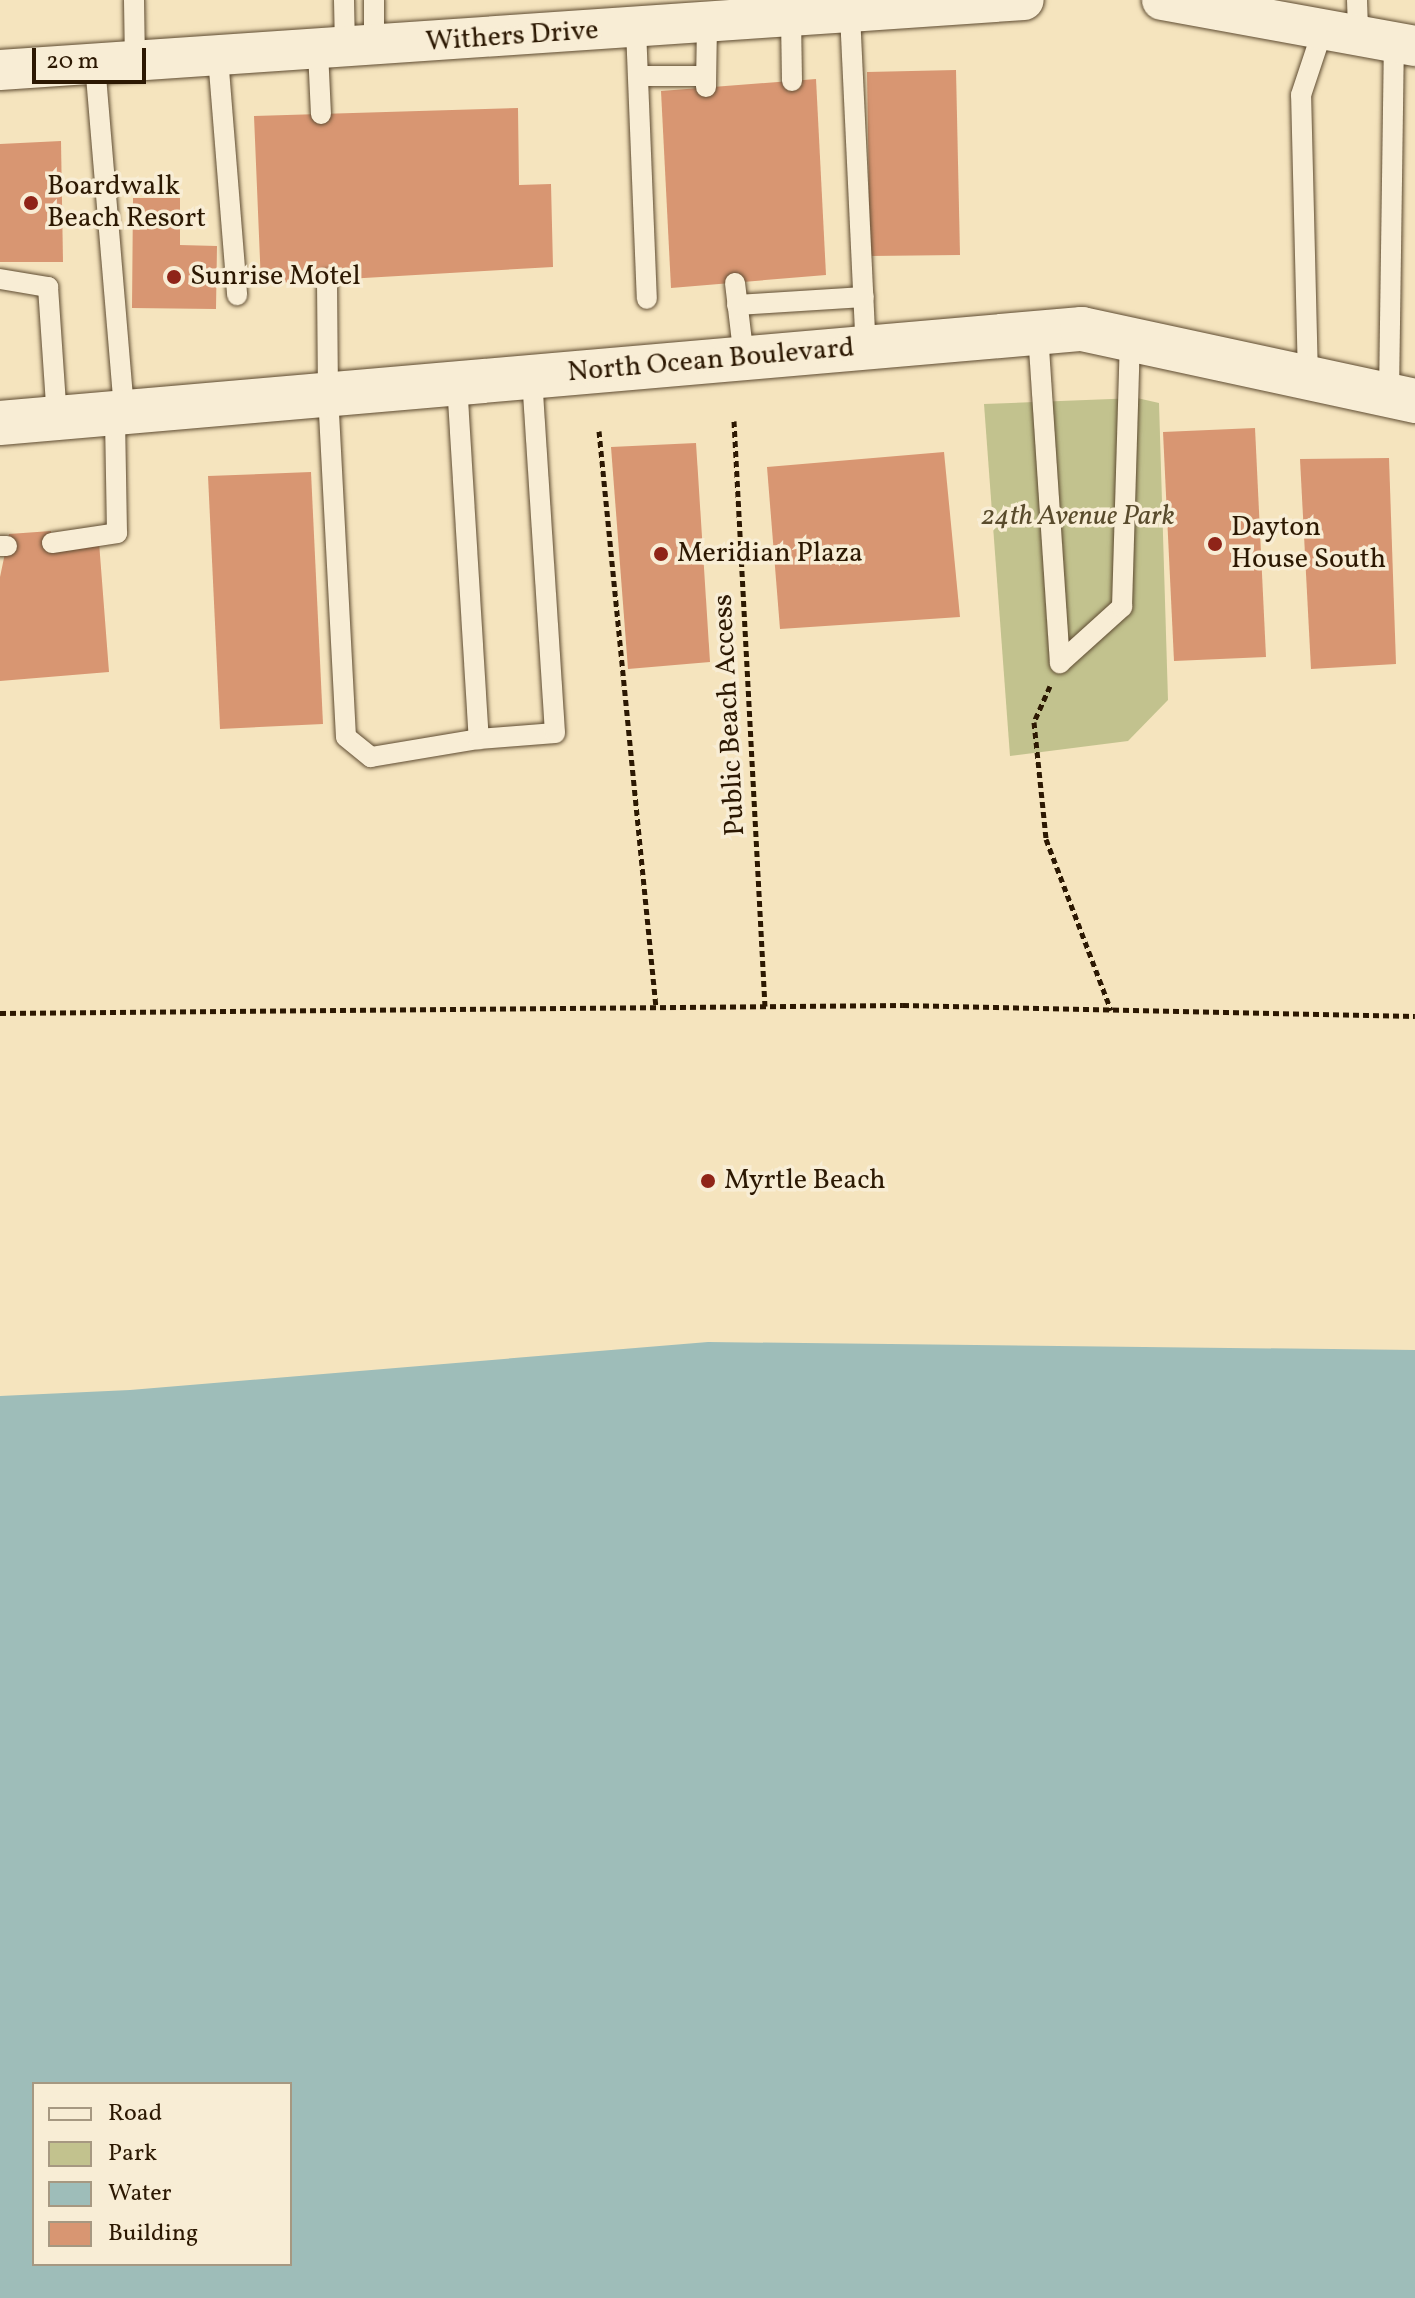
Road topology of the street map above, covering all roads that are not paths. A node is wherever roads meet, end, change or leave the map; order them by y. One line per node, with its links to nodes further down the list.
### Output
1 (134, 0): 13 (lane)
2 (344, 0): 11 (lane)
3 (374, 0): 11 (lane)
4 (1024, 0): 6 (street, Withers Drive)
5 (1162, 0): 10 (street)
6 (850, 14): 7 (street, Withers Drive); 23 (lane)
7 (791, 18): 8 (street, Withers Drive); 17 (lane)
8 (707, 24): 9 (street, Withers Drive); 16 (lane)
9 (636, 29): 11 (street, Withers Drive); 16 (lane)
10 (1370, 31): 31 (lane); 34 (lane)
11 (346, 49): 12 (street, Withers Drive); 18 (lane)
12 (218, 57): 13 (street, Withers Drive); 22 (lane)
13 (135, 61): 14 (street, Withers Drive)
14 (95, 64): 15 (street, Withers Drive); 35 (lane)
15 (0, 70)
16 (638, 76): 24 (lane)
17 (792, 81)
18 (321, 114)
19 (0, 279): 36 (lane)
20 (327, 280): 33 (lane)
21 (735, 283): 25 (lane)
22 (237, 295)
23 (864, 297): 25 (lane); 28 (lane)
24 (647, 299)
25 (737, 305): 29 (lane)
26 (1038, 333): 27 (main road, North Ocean Boulevard); 27 (lane); 28 (main road, North Ocean Boulevard)
27 (1130, 339): 31 (main road, North Ocean Boulevard)
28 (866, 348): 29 (main road, North Ocean Boulevard)
29 (744, 358): 30 (main road, North Ocean Boulevard)
30 (532, 377): 32 (main road, North Ocean Boulevard); 39 (lane)
31 (1308, 378): 34 (main road, North Ocean Boulevard)
32 (457, 383): 33 (main road, North Ocean Boulevard); 39 (lane)
33 (328, 394): 35 (main road, North Ocean Boulevard); 39 (lane)
34 (1402, 398)
35 (120, 413): 36 (main road, North Ocean Boulevard); 38 (lane)
36 (57, 418): 37 (main road, North Ocean Boulevard)
37 (0, 423)
38 (52, 543)
39 (479, 739)

